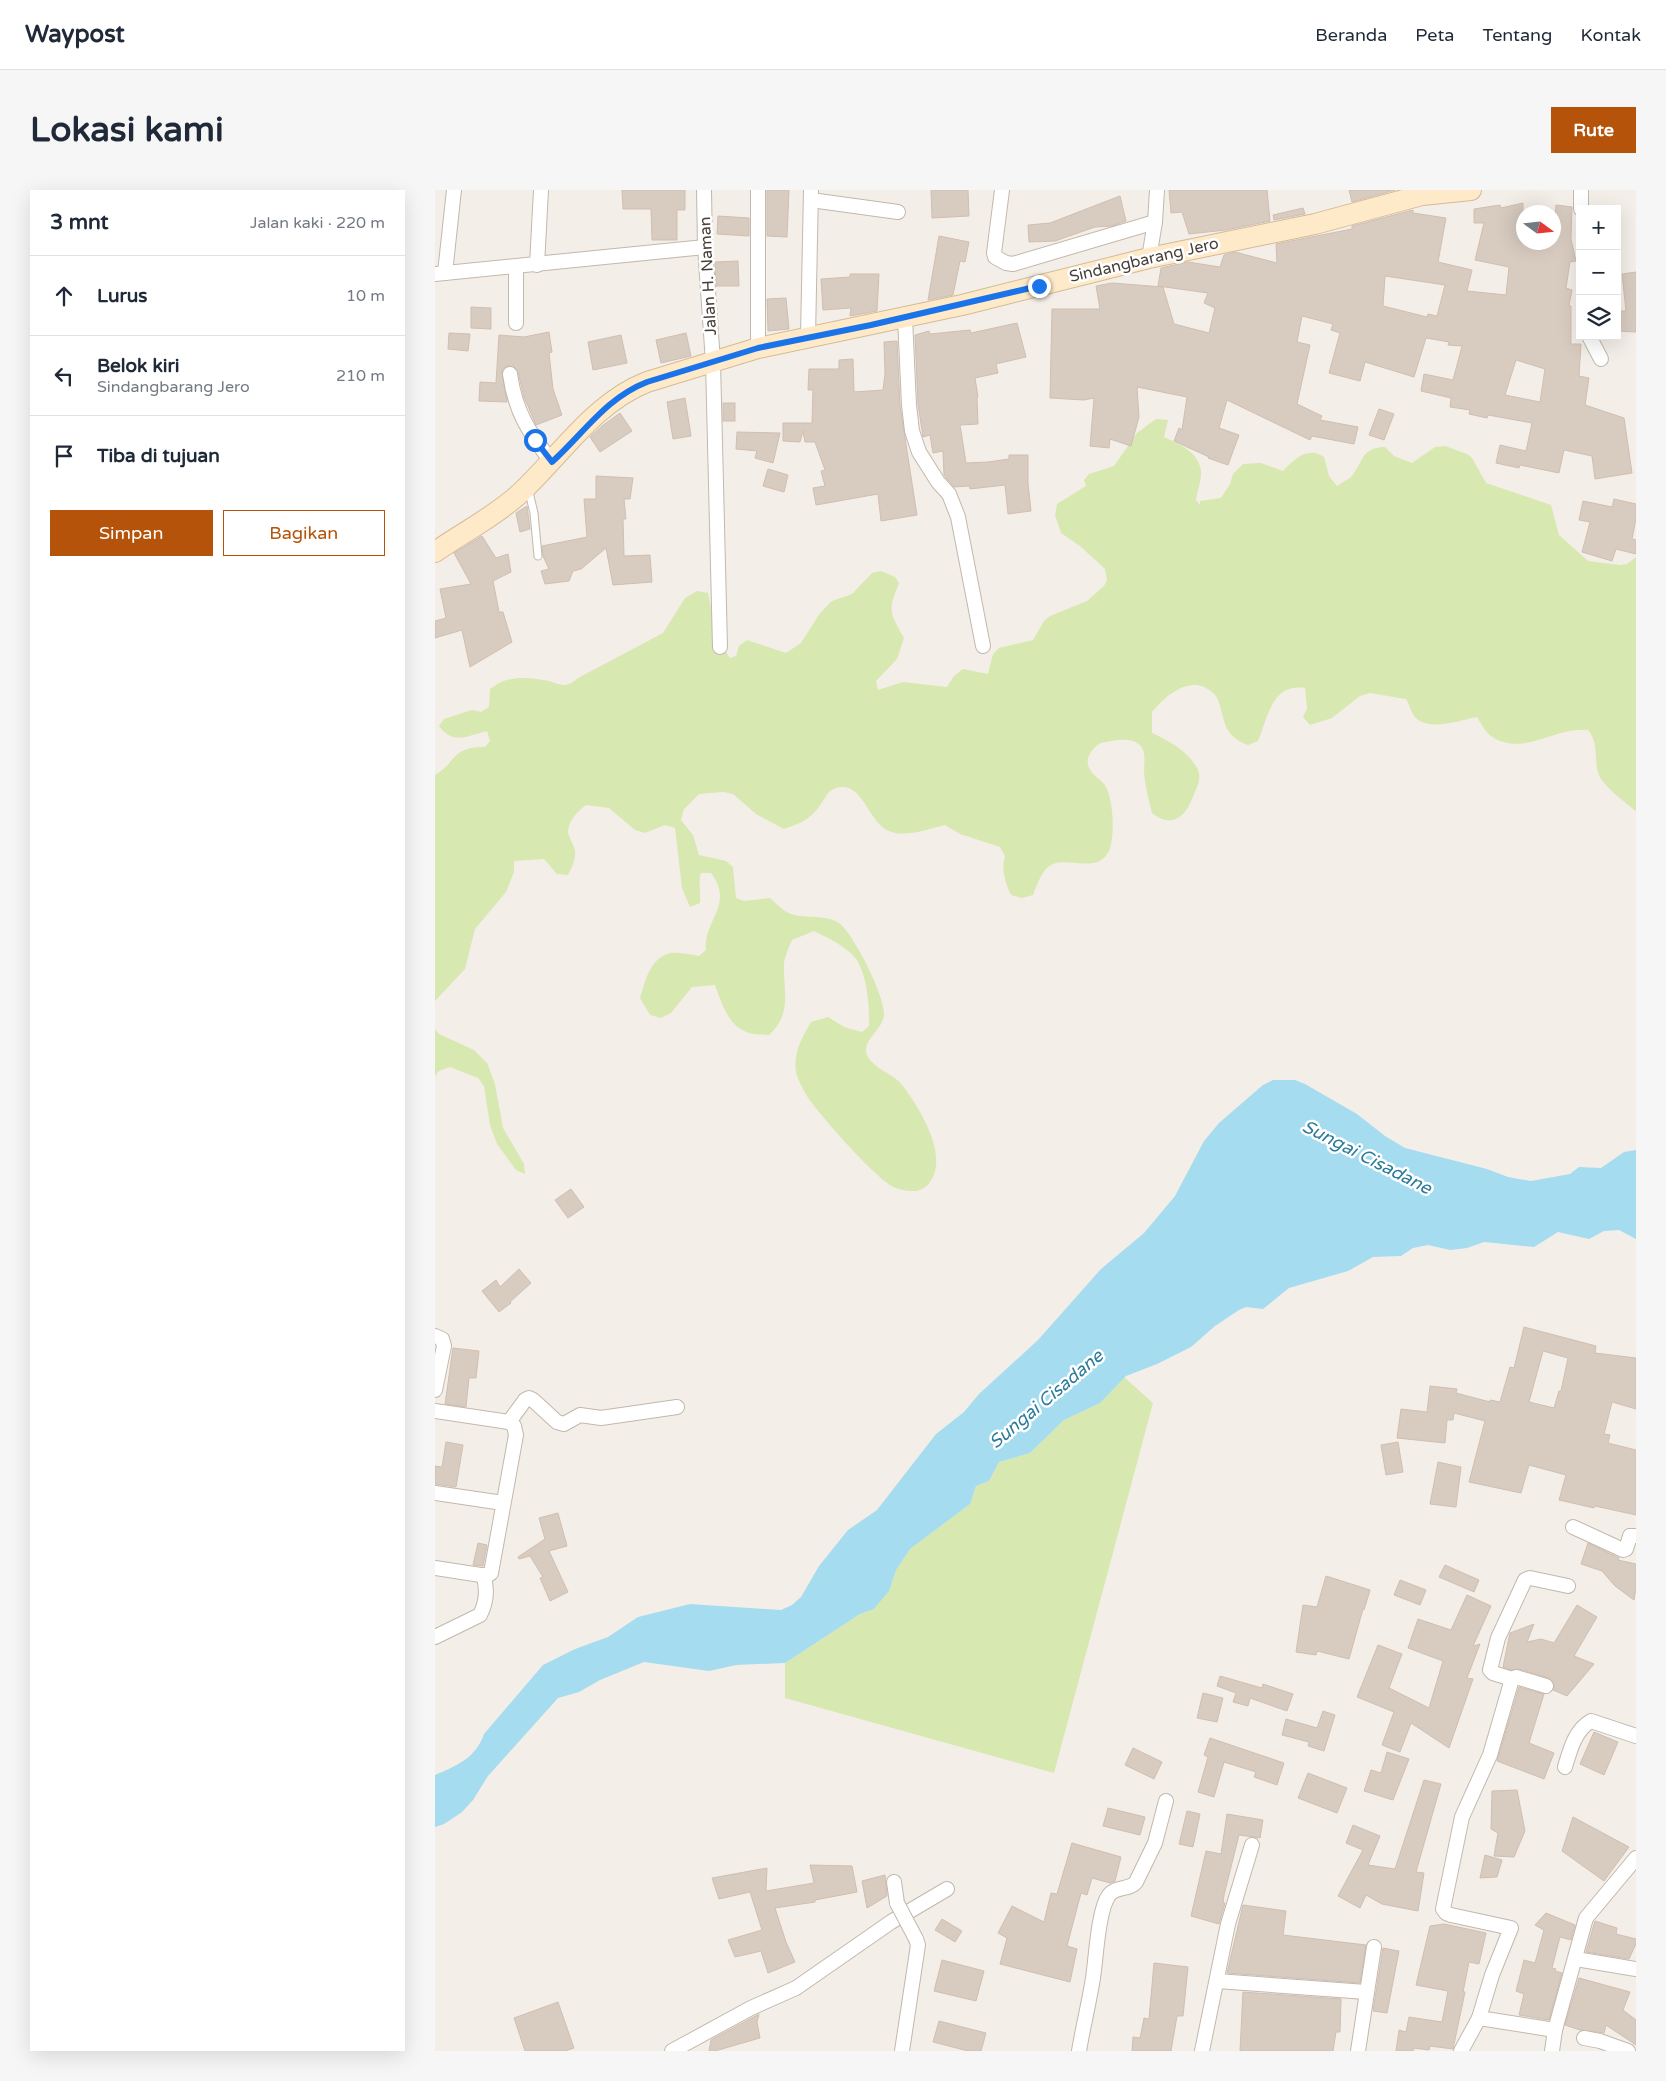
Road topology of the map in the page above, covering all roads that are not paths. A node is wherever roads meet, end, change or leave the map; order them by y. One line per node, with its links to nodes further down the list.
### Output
1 (454, 190): 17 (street)
2 (541, 190): 15 (street)
3 (704, 190): 13 (street, Jalan H. Naman)
4 (758, 190): 22 (street)
5 (1002, 190): 12 (street)
6 (1157, 190): 12 (street)
7 (1471, 190): 14 (street, Sindangbarang Jero)
8 (1581, 190): 10 (street)
9 (811, 195): 11 (street); 20 (street)
10 (1581, 205)
11 (897, 212)
12 (1155, 222): 14 (street)
13 (705, 247): 15 (street); 24 (street, Jalan H. Naman)
14 (1149, 258): 18 (street, Sindangbarang Jero)
15 (537, 265): 16 (street)
16 (517, 267): 17 (street); 19 (street)
17 (440, 273)
18 (905, 318): 20 (street, Sindangbarang Jero); 30 (street)
19 (516, 323)
20 (808, 338): 22 (street, Sindangbarang Jero)
21 (1591, 340): 23 (street)
22 (758, 348): 24 (street, Sindangbarang Jero)
23 (1601, 359)
24 (713, 362): 26 (street, Sindangbarang Jero); 31 (street, Jalan H. Naman)
25 (511, 374): 26 (street)
26 (552, 462): 27 (street, Sindangbarang Jero)
27 (528, 485): 28 (street, Sindangbarang Jero); 29 (lane)
28 (435, 552)
29 (538, 556)
30 (983, 646)
31 (720, 647)
32 (435, 1336): 33 (street)
33 (435, 1390)
34 (677, 1407): 36 (street)
35 (435, 1411): 36 (street)
36 (509, 1422): 38 (street)
37 (435, 1493): 38 (street)
38 (503, 1503): 42 (street)
39 (1573, 1527): 40 (street)
40 (1636, 1536)
41 (435, 1568): 42 (street)
42 (483, 1575): 44 (street)
43 (1568, 1586): 45 (street)
44 (435, 1637)
45 (1512, 1679): 46 (street); 59 (street)
46 (1546, 1686)
47 (1636, 1736): 48 (street)
48 (1565, 1767)
49 (1166, 1801): 64 (street)
50 (1251, 1845): 57 (street)
51 (1634, 1865): 55 (street)
52 (894, 1882): 63 (street, bridge)
53 (947, 1889): 62 (street)
54 (1374, 1947): 58 (street)
55 (1576, 1959): 56 (street); 60 (street)
56 (1636, 1969)
57 (1217, 1981): 58 (street); 65 (street)
58 (1366, 1992): 66 (street)
59 (1479, 2018): 60 (street); 67 (street)
60 (1555, 2030): 68 (street)
61 (1584, 2038): 69 (street)
62 (672, 2051)
63 (902, 2051)
64 (1079, 2051)
65 (1202, 2051)
66 (1358, 2051)
67 (1461, 2051)
68 (1552, 2051)
69 (1628, 2051)

